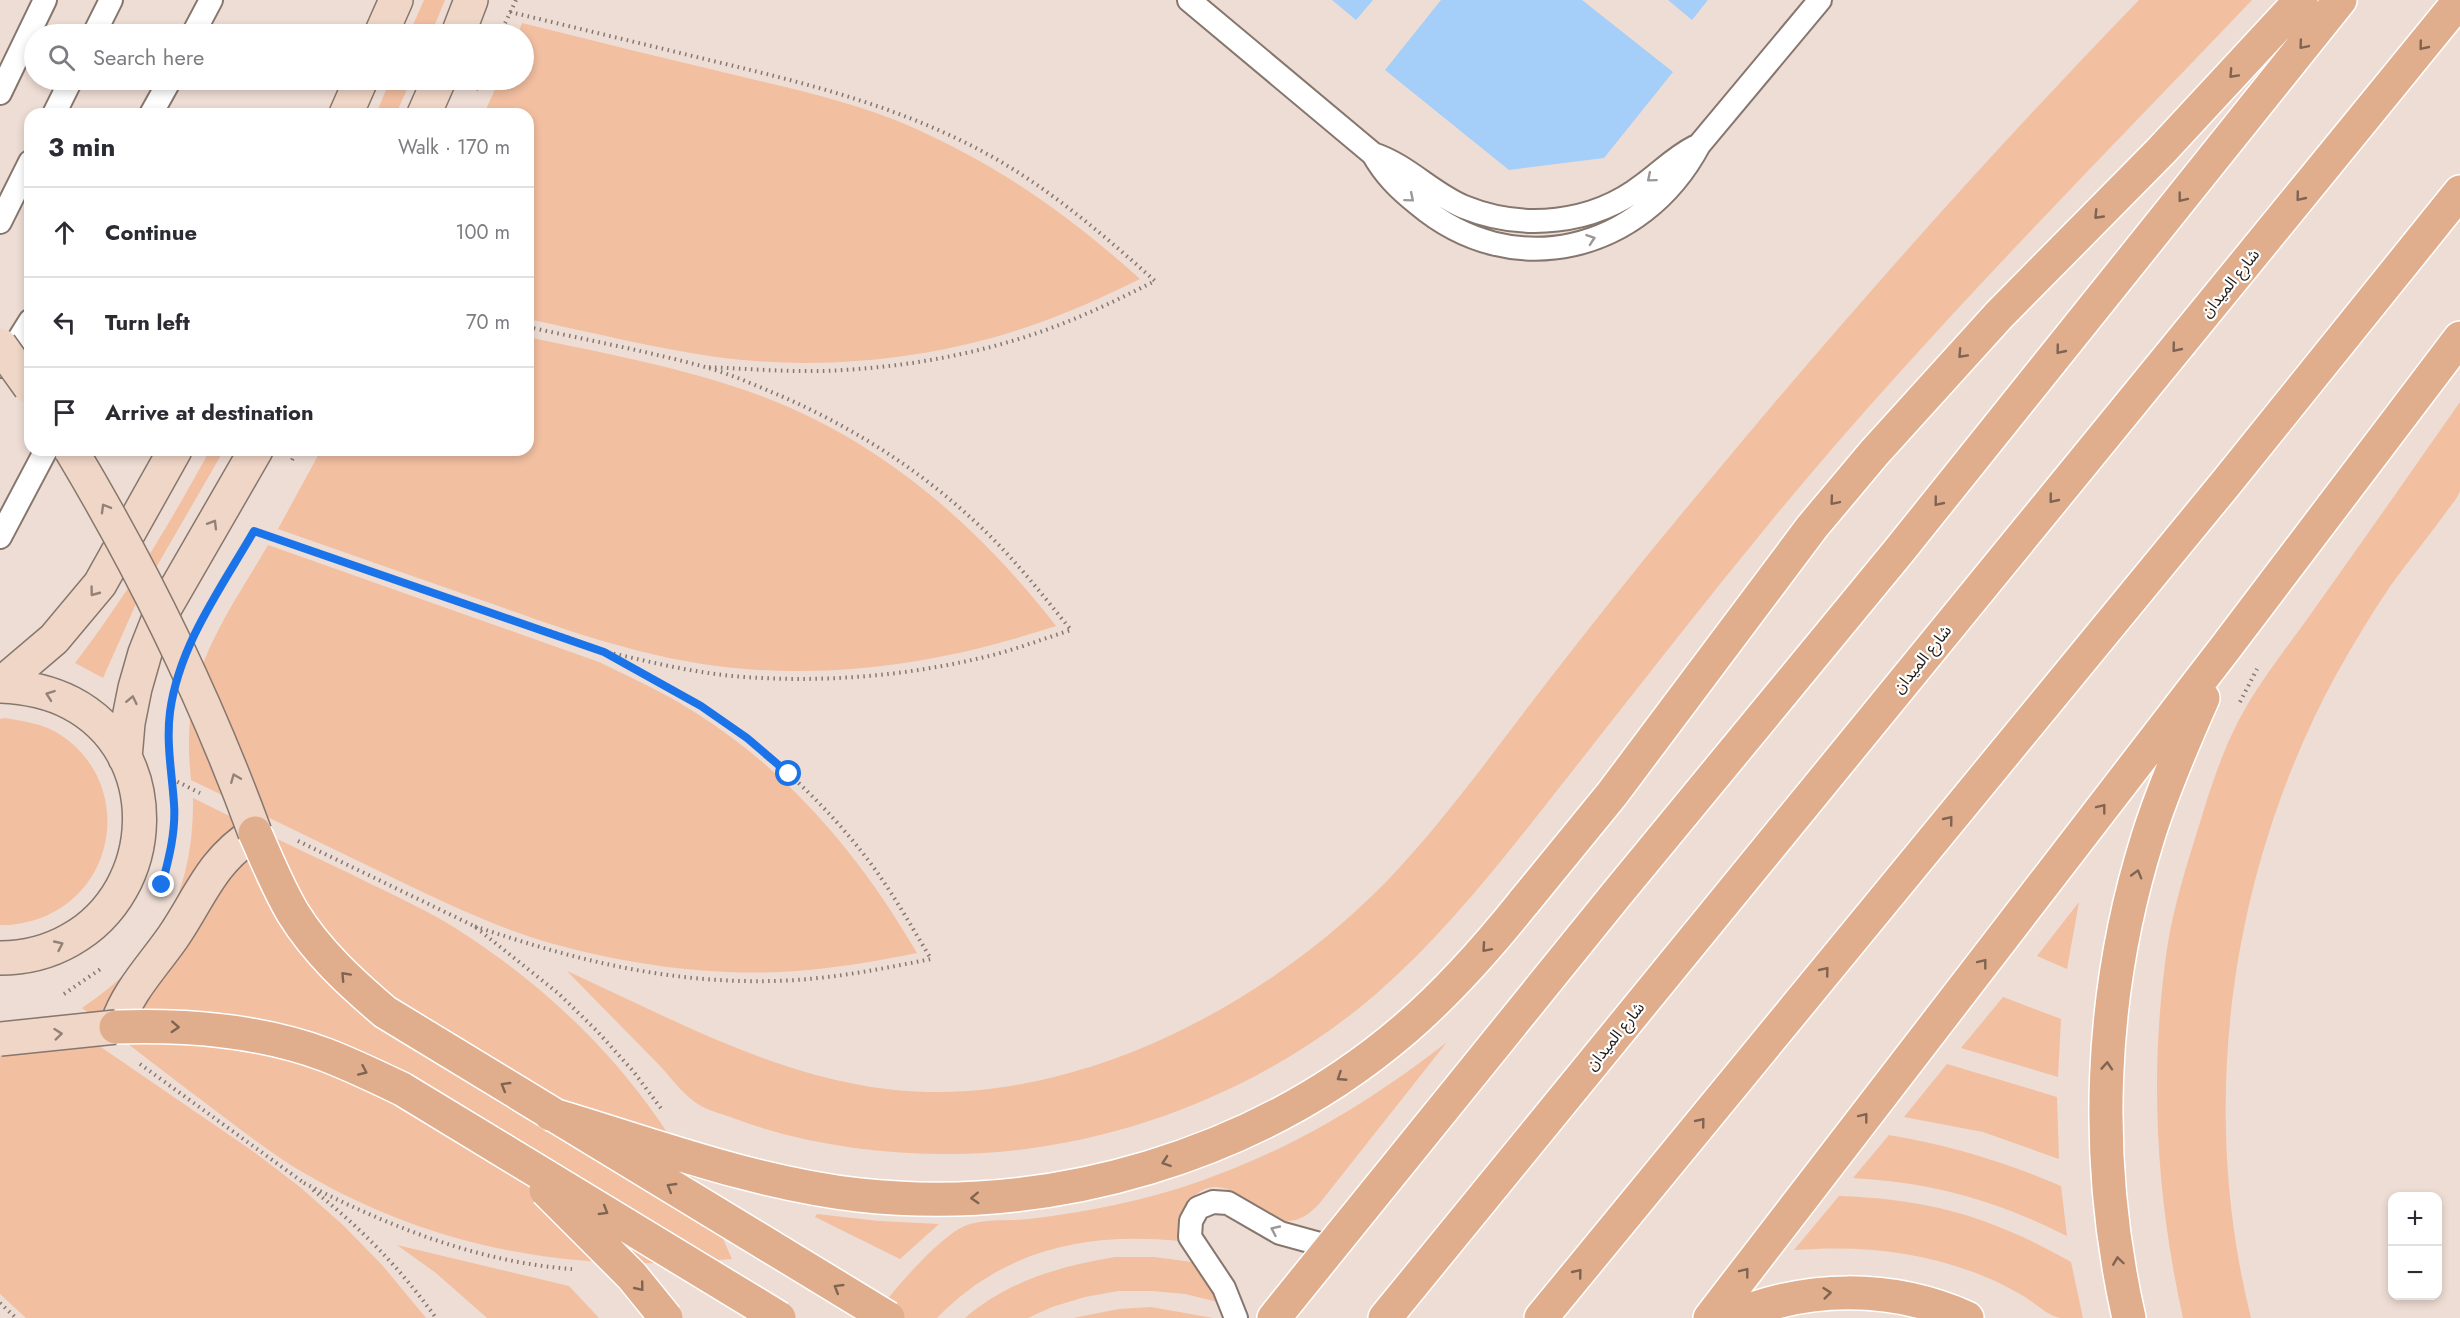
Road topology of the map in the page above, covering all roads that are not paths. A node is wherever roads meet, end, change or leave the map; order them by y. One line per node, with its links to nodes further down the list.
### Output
1 (45, 0): 10 (lane)
2 (111, 0): 11 (lane)
3 (211, 0): 12 (lane)
4 (471, 0): 13 (street)
5 (1189, 0): 6 (lane)
6 (1820, 0)
7 (2301, 0): 44 (main road, one-way to 44, bridge)
8 (2340, 0): 46 (main road, one-way to 46)
9 (2460, 0): 52 (main road, شارع الميدان, one-way to 52)
10 (33, 24)
11 (99, 24)
12 (198, 24)
13 (462, 24)
14 (24, 43): 19 (lane)
15 (66, 90): 20 (lane)
16 (165, 90): 21 (lane)
17 (357, 90): 22 (street)
18 (435, 90): 23 (street)
19 (0, 93)
20 (57, 108)
21 (155, 108)
22 (349, 108)
23 (427, 108)
24 (24, 174): 26 (lane)
25 (2460, 192): 53 (main road, one-way to 25)
26 (0, 222)
27 (24, 329): 29 (lane)
28 (2460, 338): 37 (main road)
29 (1, 361): 30 (lane); 31 (street, bridge)
30 (24, 368)
31 (24, 382)
32 (43, 456): 36 (lane)
33 (75, 456): 40 (street, one-way to 33, bridge)
34 (172, 456): 38 (street, one-way to 38)
35 (253, 456): 39 (street, one-way to 35)
36 (0, 537)
37 (2226, 647): 54 (main road, one-way to 37); 57 (main road, one-way to 37)
38 (0, 686): 39 (street, one-way to 38)
39 (124, 758): 41 (street, one-way to 39)
40 (255, 833): 42 (street); 44 (main road, one-way to 40, bridge)
41 (1, 958)
42 (116, 1027): 43 (street, one-way to 42, bridge); 45 (main road, one-way to 45, bridge)
43 (0, 1040)
44 (550, 1113): 49 (main road, one-way to 44, bridge)
45 (512, 1155): 47 (main road, one-way to 47, bridge); 48 (main road, one-way to 48, bridge)
46 (1331, 1247): 50 (lane, one-way to 50); 51 (main road)
47 (666, 1318)
48 (779, 1318)
49 (888, 1318)
50 (1236, 1318)
51 (1274, 1318)
52 (1385, 1318)
53 (1541, 1318)
54 (1710, 1318)
55 (1730, 1318): 56 (main road, one-way to 56)
56 (1966, 1318)
57 (2129, 1318)

